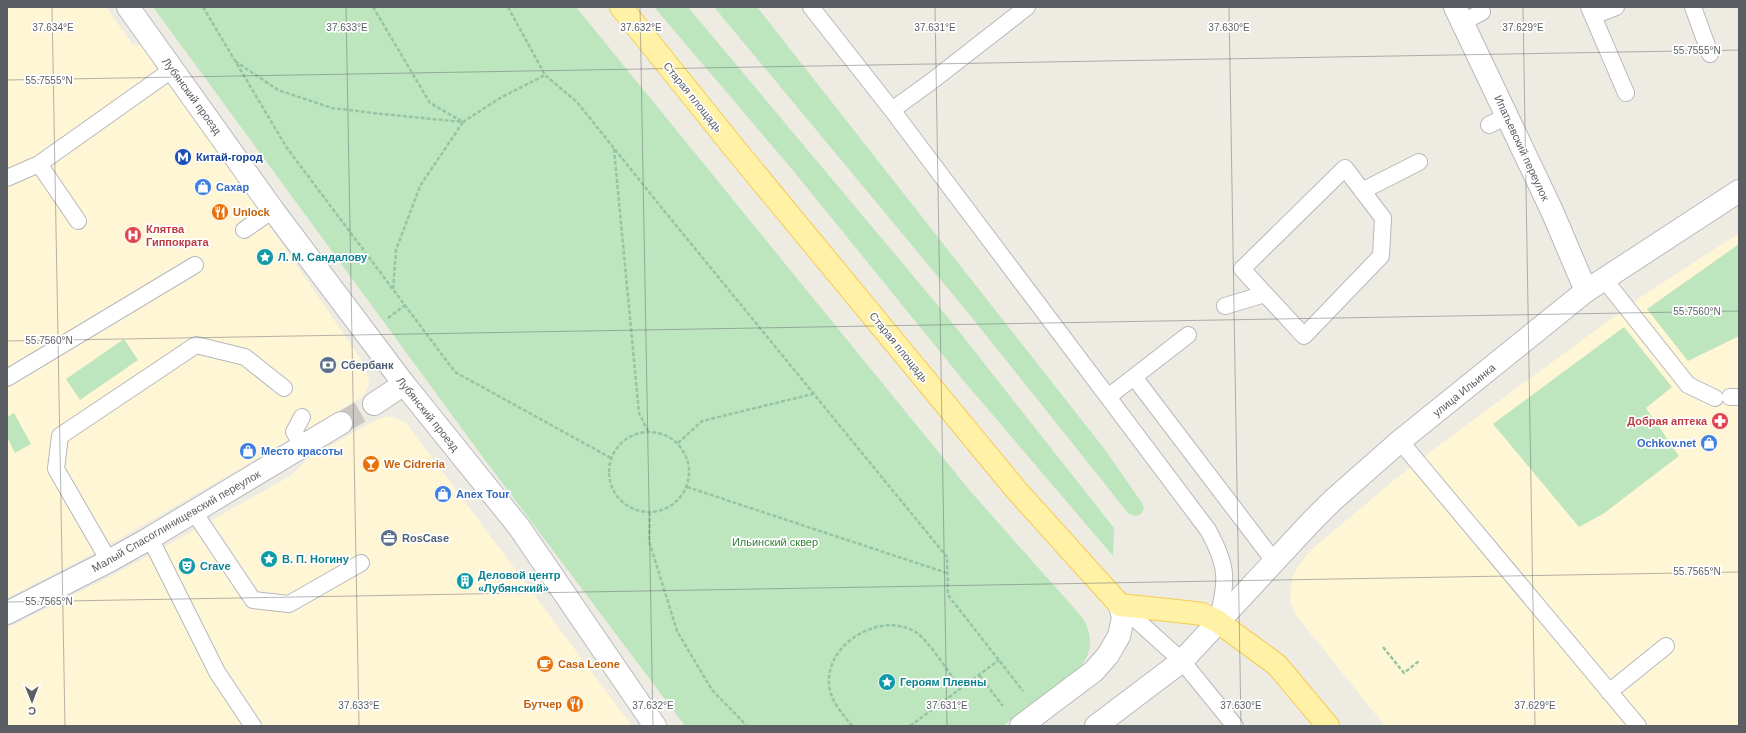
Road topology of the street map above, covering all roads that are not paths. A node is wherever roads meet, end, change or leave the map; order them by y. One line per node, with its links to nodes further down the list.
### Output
1 (128, 7): 10 (street, Лубянский проезд)
2 (621, 7): 43 (main road, Старая площадь)
3 (811, 7): 12 (lane)
4 (1027, 7): 12 (lane)
5 (1616, 7): 7 (lane)
6 (1693, 7): 9 (lane)
7 (1591, 11): 11 (lane)
8 (1466, 14): 23 (street, Ипатьевский переулок)
9 (1710, 54)
10 (172, 69): 14 (lane); 18 (street, Лубянский проезд)
11 (1626, 93)
12 (892, 110): 31 (lane)
13 (1419, 162): 16 (lane)
14 (39, 164): 15 (lane); 19 (lane)
15 (7, 178)
16 (1362, 191): 24 (lane); 24 (lane)
17 (1739, 191): 22 (street, улица Ильинка)
18 (273, 210): 20 (lane); 29 (street, Лубянский проезд)
19 (78, 222)
20 (244, 230)
21 (195, 265): 28 (lane)
22 (1604, 279): 23 (street, улица Ильинка); 32 (lane)
23 (1586, 291): 36 (street, улица Ильинка)
24 (1264, 294): 25 (lane)
25 (1225, 306)
26 (1188, 335): 27 (lane)
27 (1134, 377): 31 (lane); 41 (lane)
28 (7, 378)
29 (404, 384): 33 (street); 51 (street, Лубянский проезд)
30 (284, 388): 40 (lane)
31 (1108, 397): 45 (lane)
32 (1728, 397)
33 (374, 404)
34 (302, 417): 37 (lane)
35 (341, 423): 37 (street, Малый Спасоглинищевский переулок)
36 (1400, 441): 41 (street, улица Ильинка); 48 (lane)
37 (303, 446): 38 (street, Малый Спасоглинищевский переулок)
38 (194, 512): 39 (street, Малый Спасоглинищевский переулок); 42 (lane)
39 (150, 538): 40 (street, Малый Спасоглинищевский переулок); 50 (lane)
40 (109, 561): 44 (street, Малый Спасоглинищевский переулок)
41 (1274, 561): 45 (street, улица Ильинка)
42 (361, 563)
43 (1120, 605): 45 (main road); 47 (lane); 49 (street)
44 (7, 613)
45 (1217, 621): 47 (street, улица Ильинка); 54 (main road)
46 (1666, 646): 48 (lane)
47 (1182, 661): 52 (street, улица Ильинка); 53 (lane)
48 (1609, 692): 55 (lane)
49 (1014, 718)
50 (253, 726)
51 (655, 726)
52 (1096, 726)
53 (1235, 726)
54 (1328, 726)
55 (1638, 726)

